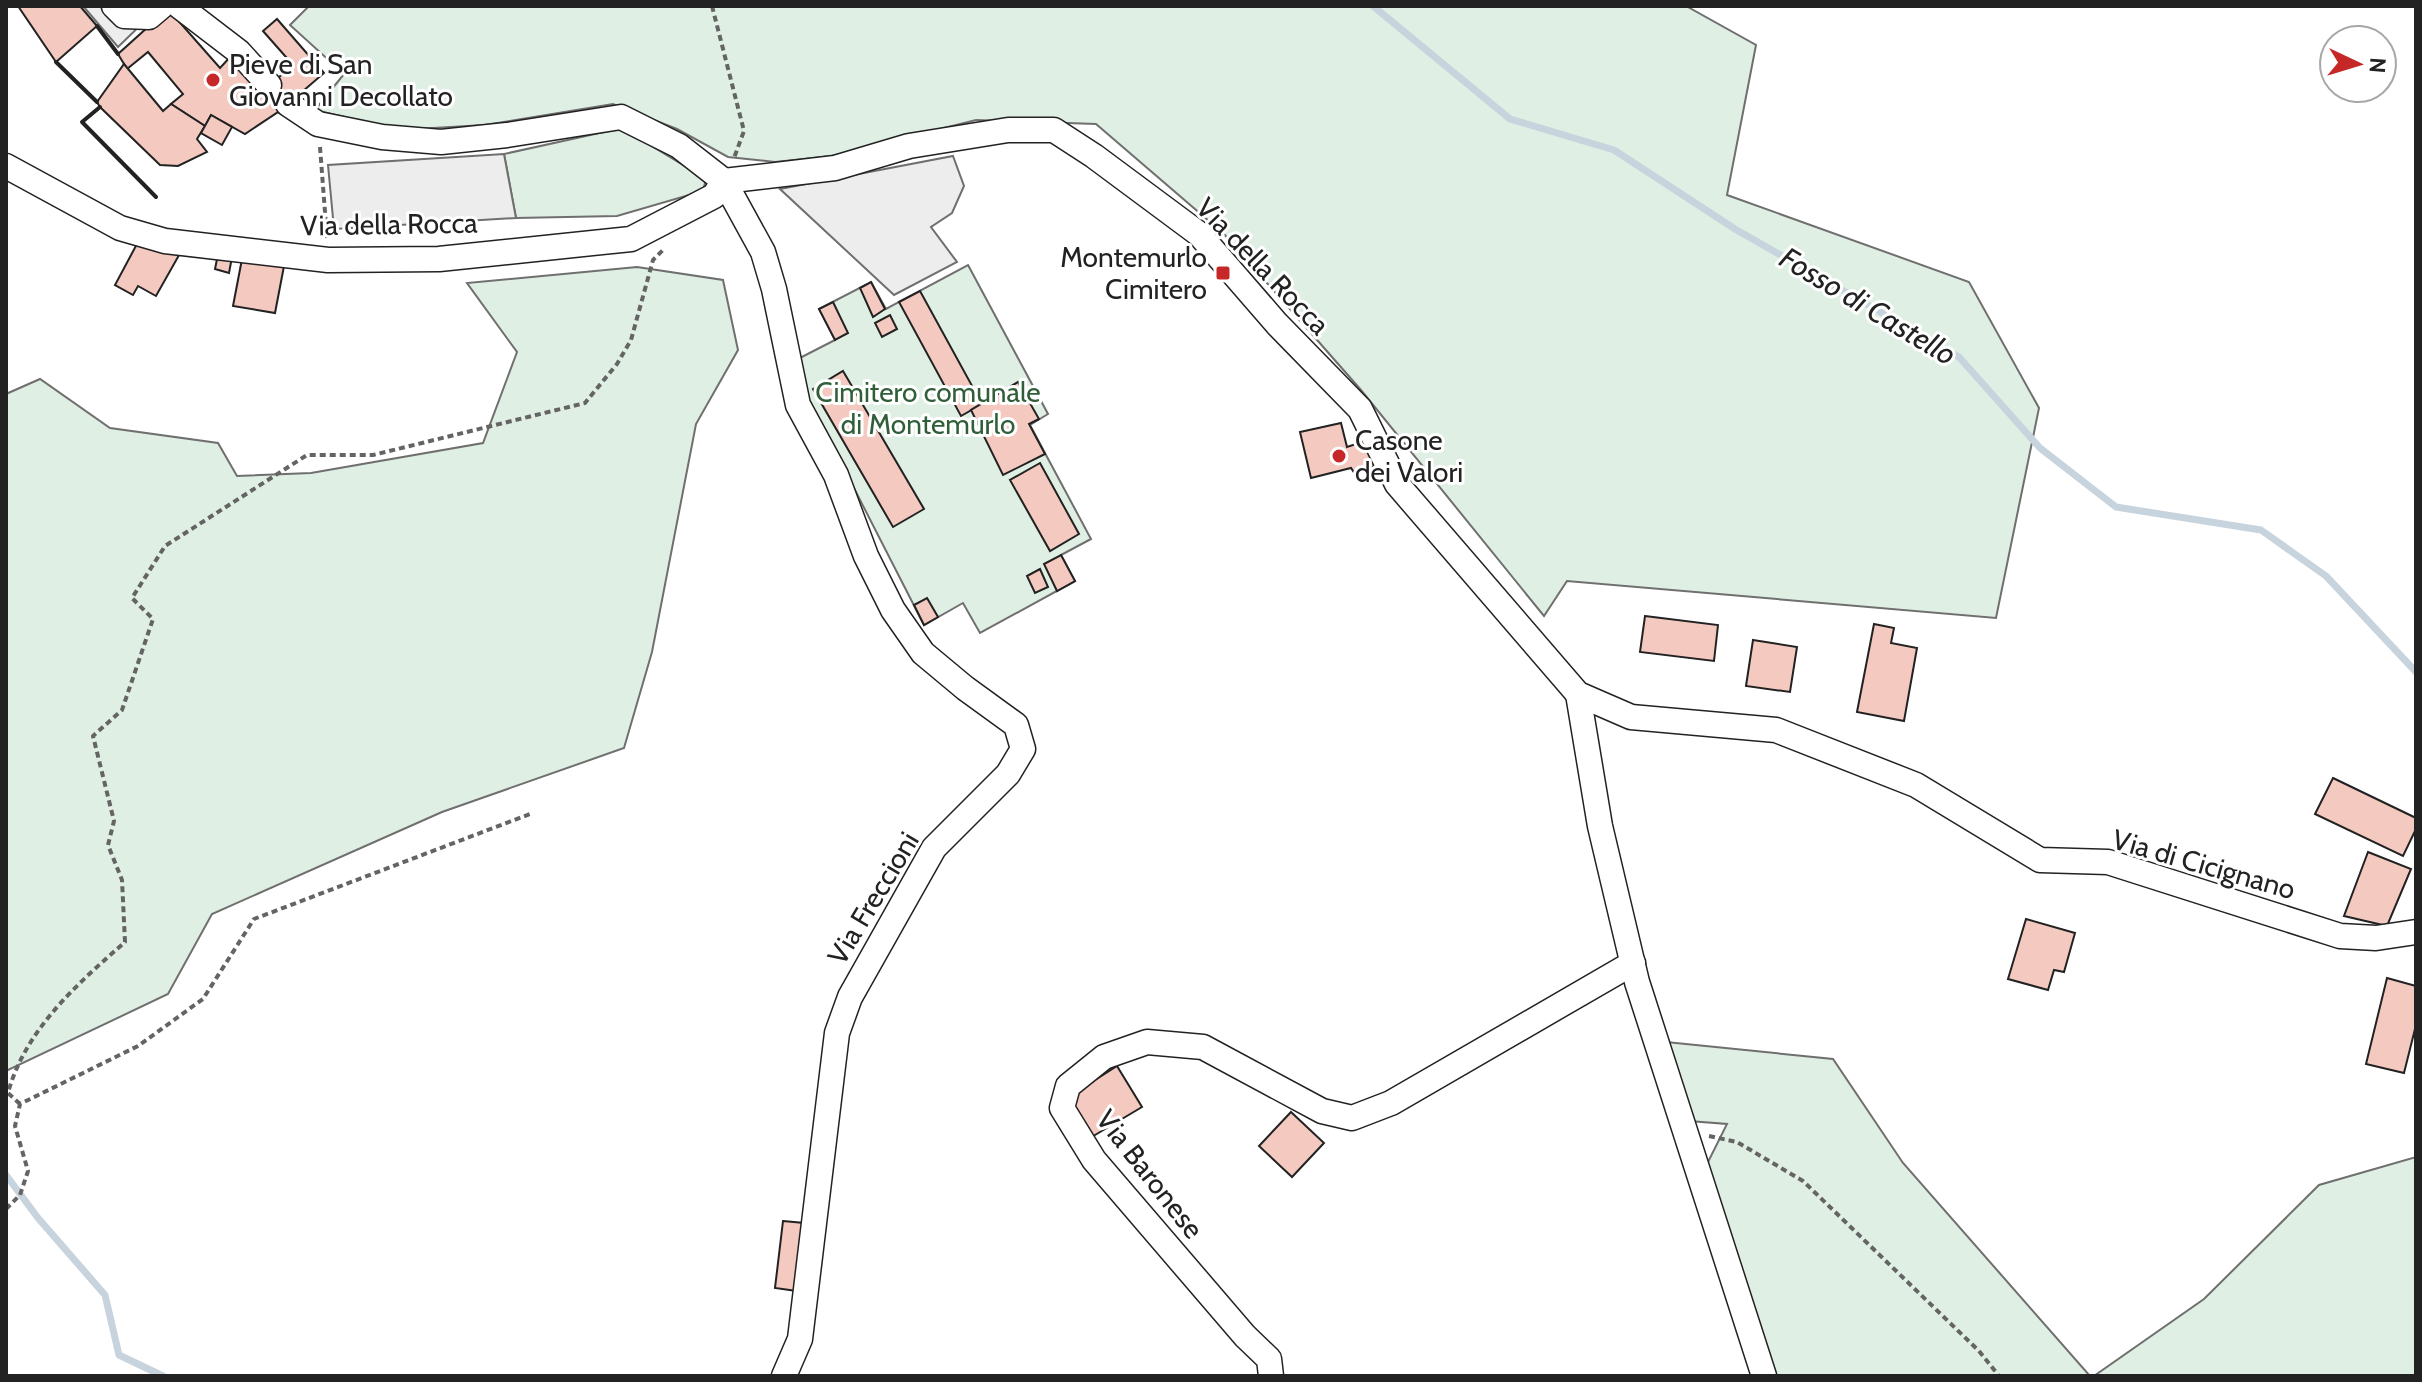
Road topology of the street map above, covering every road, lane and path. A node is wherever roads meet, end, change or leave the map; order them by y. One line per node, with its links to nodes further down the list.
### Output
1 (114, 6): 4 (street)
2 (179, 6): 5 (street)
3 (712, 6): 9 (path)
4 (156, 12)
5 (269, 85)
6 (288, 104): 7 (street)
7 (318, 124): 9 (street); 11 (path)
8 (6, 166): 11 (street, Via della Rocca)
9 (724, 181): 11 (street, Via della Rocca); 12 (street, Via della Rocca); 19 (street, Via Freccioni)
10 (663, 249): 16 (path)
11 (328, 260)
12 (1578, 694): 14 (street, Via di Cicignano); 15 (street)
13 (530, 814): 16 (path)
14 (2416, 932)
15 (1633, 963): 17 (street); 20 (street, Via Baronese)
16 (20, 1104): 18 (path)
17 (1683, 1131): 21 (street); 22 (path)
18 (6, 1209)
19 (784, 1376)
20 (1271, 1376)
21 (1764, 1376)
22 (1999, 1376)

